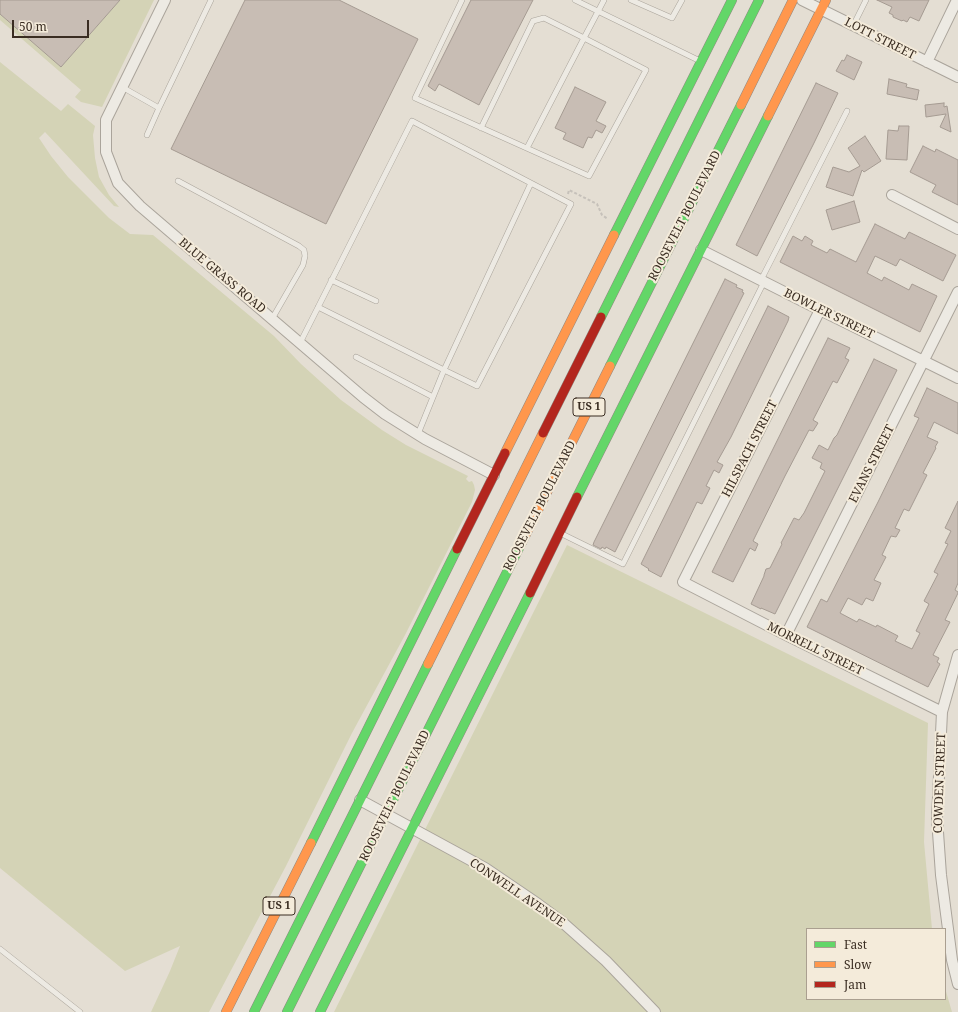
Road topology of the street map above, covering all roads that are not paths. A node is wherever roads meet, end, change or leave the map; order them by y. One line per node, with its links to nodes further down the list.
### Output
1 (165, 0): 22 (street, BLUE GRASS ROAD)
2 (211, 0): 24 (lane)
3 (462, 0): 27 (lane)
4 (575, 0): 15 (lane)
5 (604, 0): 15 (lane)
6 (631, 0): 7 (lane)
7 (682, 0)
8 (732, 0): 18 (highway, US 1)
9 (759, 0): 20 (highway, US 1)
10 (793, 0): 57 (highway, ROOSEVELT BOULEVARD / US 1)
11 (802, 0): 14 (street, LOTT STREET)
12 (866, 0): 16 (lane)
13 (957, 0): 19 (street)
14 (823, 5): 16 (street, LOTT STREET); 35 (highway, US 1)
15 (598, 11): 17 (lane); 18 (lane)
16 (853, 26): 19 (street, LOTT STREET)
17 (584, 38): 27 (lane); 29 (lane); 29 (lane)
18 (701, 62): 30 (highway, US 1)
19 (926, 62): 21 (street, LOTT STREET)
20 (727, 65): 23 (highway); 56 (highway, US 1)
21 (958, 77)
22 (121, 87): 24 (lane); 42 (street, BLUE GRASS ROAD)
23 (702, 96)
24 (160, 108): 28 (lane)
25 (847, 111): 37 (lane)
26 (682, 120): 30 (highway)
27 (481, 128): 29 (lane)
28 (147, 135)
29 (526, 148)
30 (657, 150): 50 (highway, US 1)
31 (178, 181): 42 (lane)
32 (531, 183): 36 (lane); 46 (lane); 46 (lane)
33 (892, 196): 34 (street)
34 (958, 229)
35 (701, 250): 37 (street, BOWLER STREET); 51 (highway, US 1)
36 (332, 280): 39 (lane); 40 (lane)
37 (762, 281): 41 (street, BOWLER STREET); 51 (lane)
38 (958, 292): 45 (street, EVANS STREET)
39 (376, 302)
40 (318, 307): 43 (lane); 46 (lane)
41 (820, 310): 45 (street, BOWLER STREET); 52 (street, HILSPACH STREET)
42 (272, 319): 43 (street, BLUE GRASS ROAD)
43 (300, 343): 49 (street, BLUE GRASS ROAD)
44 (356, 357): 48 (lane)
45 (924, 361): 47 (street, BOWLER STREET); 53 (street, EVANS STREET)
46 (444, 370): 48 (lane)
47 (958, 378)
48 (433, 397): 49 (lane)
49 (418, 434): 50 (street, BLUE GRASS ROAD)
50 (494, 475): 63 (highway, US 1)
51 (559, 533): 58 (highway, US 1)
52 (689, 585): 53 (street, MORRELL STREET)
53 (786, 636): 55 (street, MORRELL STREET)
54 (958, 655): 55 (street, COWDEN STREET)
55 (942, 712): 60 (street, COWDEN STREET)
56 (360, 800): 57 (street, CONWELL AVENUE); 64 (highway, US 1)
57 (386, 815): 58 (street, CONWELL AVENUE); 65 (highway, ROOSEVELT BOULEVARD / US 1)
58 (411, 829): 61 (highway, US 1); 68 (street, CONWELL AVENUE)
59 (0, 949): 62 (lane)
60 (958, 984)
61 (333, 986): 66 (highway); 67 (highway, US 1)
62 (80, 1012)
63 (226, 1012)
64 (254, 1012)
65 (287, 1012)
66 (312, 1012)
67 (320, 1012)
68 (656, 1012)

